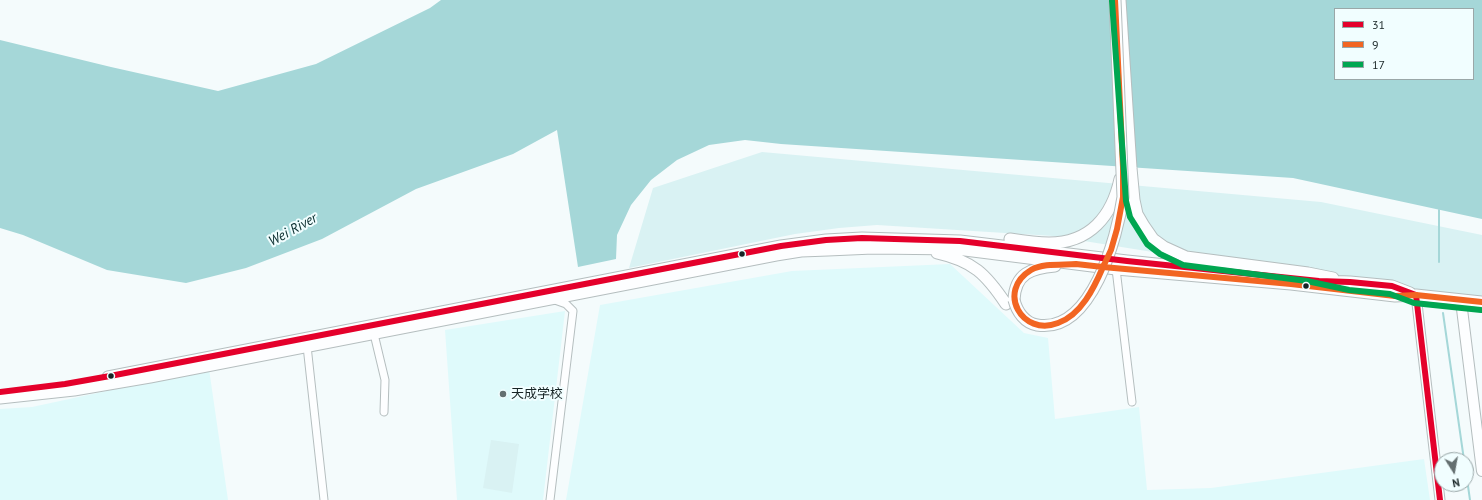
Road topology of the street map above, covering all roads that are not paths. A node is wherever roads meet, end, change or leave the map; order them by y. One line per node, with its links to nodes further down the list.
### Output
1 (1115, 0): 3 (main road, bridge)
2 (1120, 0): 3 (main road)
3 (1127, 168): 4 (main road, bridge); 8 (main road); 12 (main road)
4 (862, 238): 8 (main road); 16 (main road)
5 (913, 248): 6 (main road); 10 (main road); 12 (main road)
6 (1076, 264): 7 (main road); 12 (main road)
7 (1116, 269): 9 (main road); 18 (street)
8 (1350, 282): 9 (main road)
9 (1416, 295): 11 (main road); 23 (street)
10 (552, 299): 14 (main road); 22 (street)
11 (1461, 301): 13 (main road); 20 (main road)
12 (1010, 302)
13 (1482, 302)
14 (374, 334): 15 (main road); 19 (street)
15 (307, 346): 17 (main road); 21 (street)
16 (0, 392)
17 (0, 398)
18 (1132, 402)
19 (384, 412)
20 (1482, 471)
21 (324, 500)
22 (550, 500)
23 (1440, 500)

